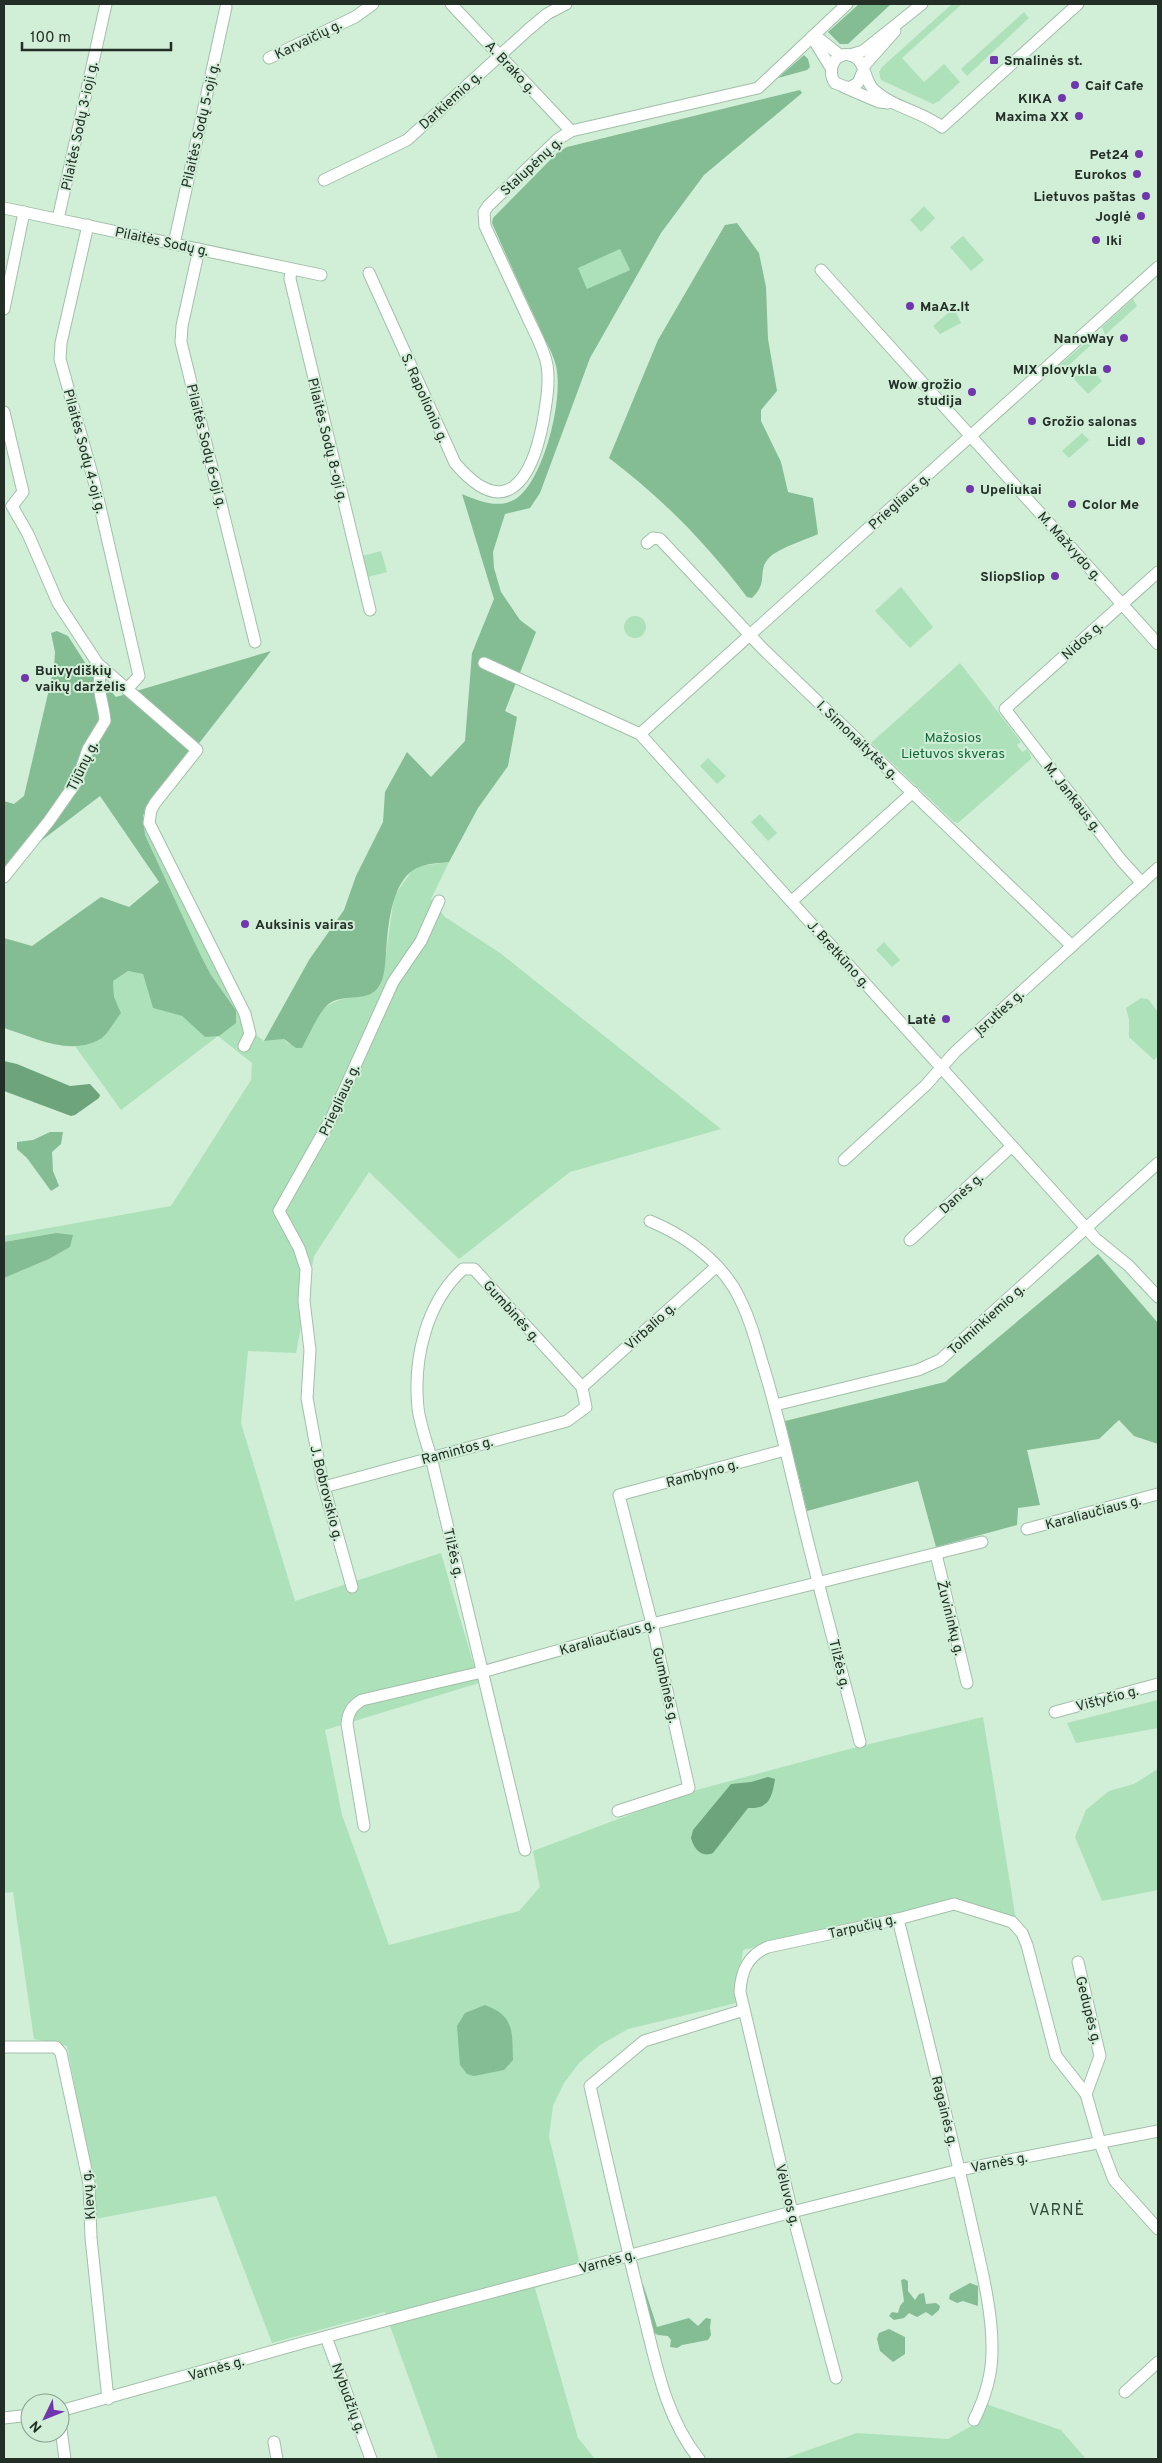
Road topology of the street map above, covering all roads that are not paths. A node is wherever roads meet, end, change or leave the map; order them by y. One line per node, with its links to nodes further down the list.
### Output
1 (106, 4): 22 (street, Pilaitės Sodų 3-ioji g.)
2 (373, 4): 13 (street, Karvaičių g.)
3 (451, 4): 11 (street, A. Brako g.)
4 (566, 4): 11 (street, Darkiemio g.)
5 (847, 4): 10 (street, Stalupėnų g.)
6 (922, 4): 9 (street)
7 (1078, 4): 17 (street)
8 (226, 7): 24 (street, Pilaitės Sodų 5-oji g.)
9 (900, 23): 12 (street); 15 (street)
10 (812, 37): 12 (street); 14 (street); 18 (street, Stalupėnų g.)
11 (500, 55): 18 (street, A. Brako g.); 19 (street, Darkiemio g.)
12 (846, 56): 14 (street); 15 (street)
13 (269, 58)
14 (831, 68): 16 (street)
15 (863, 69): 16 (street); 17 (street)
16 (844, 87): 17 (street)
17 (892, 104)
18 (571, 131): 34 (street, Stalupėnų g.)
19 (324, 180)
20 (4, 208): 21 (street, Pilaitės Sodų g.)
21 (24, 212): 22 (street, Pilaitės Sodų g.); 31 (street)
22 (58, 219): 23 (street, Pilaitės Sodų g.)
23 (88, 225): 24 (street, Pilaitės Sodų g.); 45 (street, Pilaitės Sodų 4-oji g.)
24 (174, 244): 25 (street, Pilaitės Sodų g.)
25 (199, 249): 27 (street, Pilaitės Sodų g.); 41 (street, Pilaitės Sodų 6-oji g.)
26 (1158, 267): 33 (street, Priegliaus g.)
27 (290, 270): 30 (street, Pilaitės Sodų g.); 39 (street, Pilaitės Sodų 8-oji g.)
28 (821, 270): 33 (street, M. Mažvydo g.)
29 (369, 273): 34 (street, S. Rapolionio g.)
30 (321, 275)
31 (4, 309)
32 (4, 412): 35 (street)
33 (971, 436): 38 (street, M. Mažvydo g.); 40 (street, Priegliaus g.)
34 (509, 490)
35 (8, 504): 44 (street)
36 (647, 543): 40 (street, I. Simonaitytės g.)
37 (1158, 572): 38 (street, Nidos g.)
38 (1122, 604): 42 (street, M. Mažvydo g.); 46 (street, Nidos g.)
39 (370, 610)
40 (750, 635): 47 (street, Priegliaus g.); 48 (street, I. Simonaitytės g.)
41 (255, 642)
42 (1158, 644)
43 (484, 663): 47 (street, J. Bretkūno g.)
44 (103, 668): 45 (street); 50 (street, Tijūnų g.)
45 (127, 689): 55 (street)
46 (1005, 709): 51 (street, M. Jankaus g.)
47 (640, 734): 53 (street, J. Bretkūno g.)
48 (912, 792): 53 (street); 54 (street, I. Simonaitytės g.)
49 (1158, 868): 51 (street, Įsruties g.)
50 (4, 877)
51 (1142, 883): 54 (street, Įsruties g.)
52 (439, 901): 66 (street, Priegliaus g.)
53 (792, 901): 56 (street, J. Bretkūno g.)
54 (1072, 946): 56 (street, Įsruties g.)
55 (244, 1046)
56 (941, 1067): 57 (street, J. Bretkūno g.); 58 (street, Įsruties g.)
57 (1012, 1146): 61 (street, J. Bretkūno g.); 62 (street, Danės g.)
58 (844, 1160)
59 (1158, 1163): 61 (street, Tolminkiemio g.)
60 (650, 1220): 63 (street, Tilžės g.)
61 (1086, 1228): 65 (street, J. Bretkūno g.); 68 (street, Tolminkiemio g.)
62 (910, 1240)
63 (717, 1266): 67 (street, Virbalio g.); 68 (street, Tilžės g.)
64 (468, 1268): 67 (street, Gumbinės g.); 70 (street, Tilžės g.)
65 (1158, 1297)
66 (304, 1301): 71 (street, J. Bobrovskio g.)
67 (582, 1387): 70 (street, Ramintos g.)
68 (775, 1405): 69 (street, Tilžės g.)
69 (786, 1450): 73 (street, Rambyno g.); 77 (street, Tilžės g.)
70 (430, 1457): 71 (street, Ramintos g.); 80 (street, Tilžės g.)
71 (324, 1487): 78 (street, J. Bobrovskio g.)
72 (1158, 1494): 74 (street, Karaliaučiaus g.)
73 (619, 1495): 79 (street, Gumbinės g.)
74 (1028, 1529)
75 (982, 1542): 76 (street, Karaliaučiaus g.)
76 (936, 1554): 77 (street, Karaliaučiaus g.); 81 (street, Žuvininkų g.)
77 (819, 1583): 79 (street, Karaliaučiaus g.); 84 (street, Tilžės g.)
78 (352, 1587)
79 (652, 1624): 80 (street, Karaliaučiaus g.); 85 (street, Gumbinės g.)
80 (482, 1672): 86 (street, Karaliaučiaus g.); 87 (street, Tilžės g.)
81 (967, 1683)
82 (1158, 1684): 83 (street, Vištyčio g.)
83 (1056, 1712)
84 (860, 1742)
85 (618, 1811)
86 (364, 1826)
87 (525, 1850)
88 (898, 1919): 90 (street, Tarpučių g.); 92 (street, Tarpučių g.); 95 (street, Ragainės g.)
89 (1078, 1962): 92 (street, Gedupės g.)
90 (744, 2010): 96 (street, Vėluvos g.); 98 (street)
91 (4, 2047): 103 (street, Klevų g.)
92 (1086, 2094): 94 (street)
93 (1158, 2131): 94 (street, Varnės g.)
94 (1100, 2143): 95 (street, Varnės g.); 97 (street)
95 (959, 2170): 96 (street, Varnės g.); 107 (street, Ragainės g.)
96 (792, 2212): 98 (street, Varnės g.); 101 (street, Vėluvos g.)
97 (1158, 2229)
98 (628, 2255): 99 (street, Varnės g.); 113 (street)
99 (326, 2337): 103 (street, Varnės g.); 112 (street, Nybudžių g.)
100 (1158, 2362): 102 (street)
101 (836, 2378)
102 (1125, 2392)
103 (108, 2399): 104 (street, Varnės g.)
104 (70, 2408)
105 (20, 2416): 106 (street)
106 (4, 2418)
107 (974, 2420)
108 (274, 2442): 111 (street)
109 (63, 2443): 110 (street)
110 (65, 2459)
111 (276, 2459)
112 (372, 2459)
113 (699, 2459)

